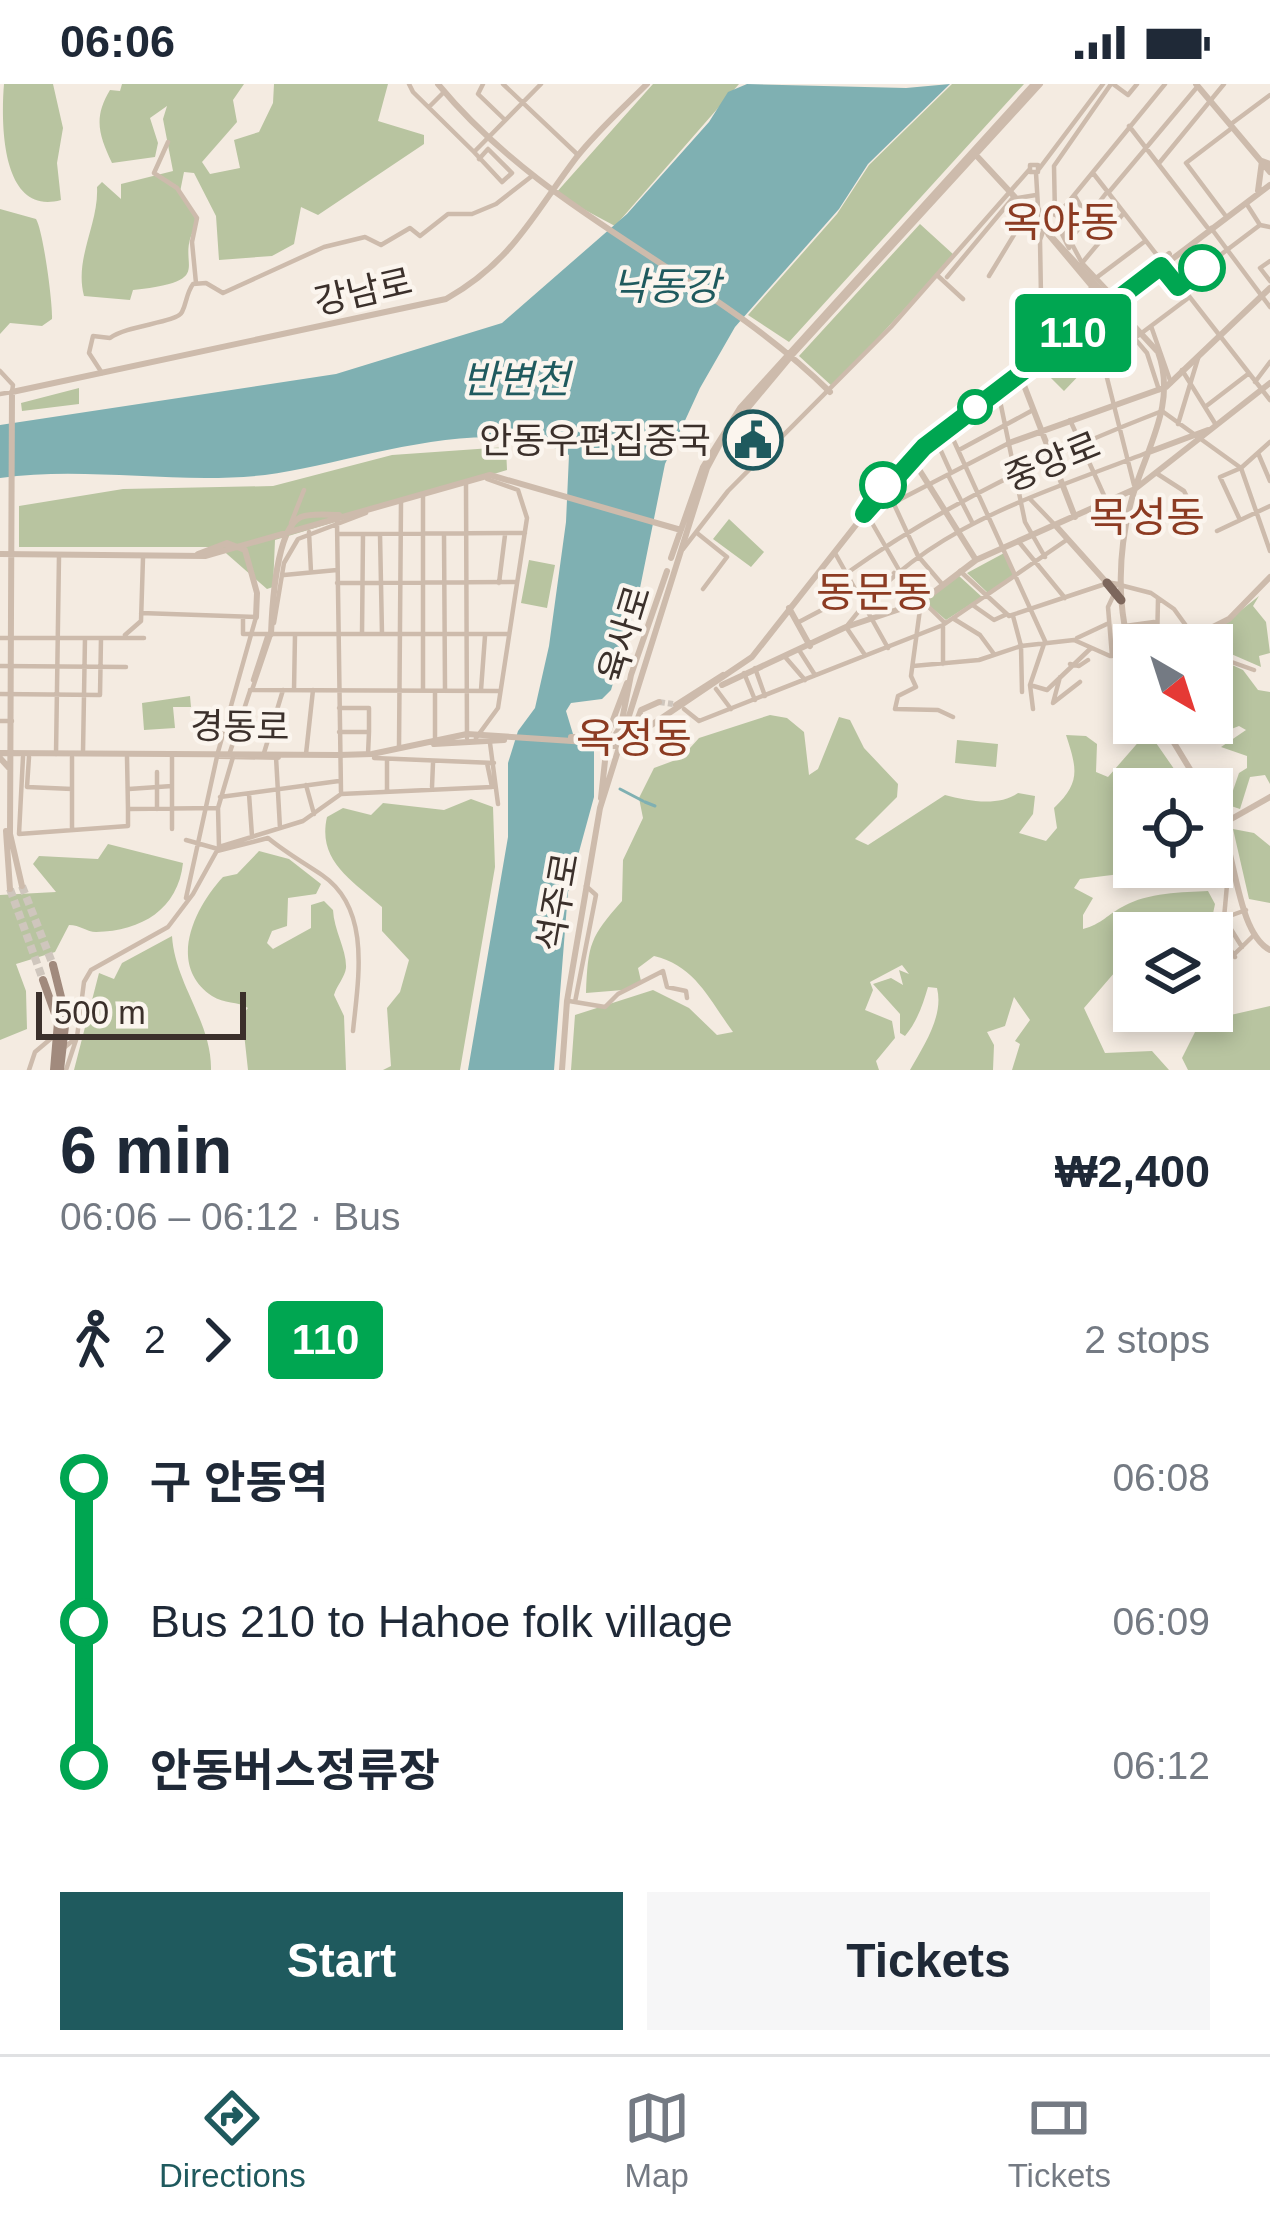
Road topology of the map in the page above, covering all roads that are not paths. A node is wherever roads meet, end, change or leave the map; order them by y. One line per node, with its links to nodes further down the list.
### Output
1 (452, 84): 14 (street)
2 (483, 84): 20 (street)
3 (541, 84): 18 (street)
4 (646, 84): 28 (street, 강남로)
5 (1037, 84): 26 (street, 육사로)
6 (1108, 84): 13 (street); 17 (street)
7 (1137, 84): 13 (street)
8 (1165, 84): 21 (street)
9 (1224, 84): 16 (street)
10 (1197, 85): 16 (street); 25 (street)
11 (507, 86): 18 (street)
12 (408, 87): 19 (street)
13 (1122, 87)
14 (441, 88): 19 (street); 23 (street)
15 (1270, 95): 22 (street)
16 (1208, 99): 22 (street); 29 (street)
17 (1094, 101): 32 (street); 55 (street)
18 (522, 103): 20 (street); 28 (street)
19 (429, 107): 27 (street)
20 (506, 120): 23 (street)
21 (1129, 126): 25 (street); 34 (street)
22 (1230, 127): 30 (street); 31 (street)
23 (490, 136): 27 (street); 35 (street)
24 (168, 142): 69 (street)
25 (1148, 146): 29 (street); 38 (street)
26 (974, 153): 76 (street); 86 (street, 육사로)
27 (476, 155): 27 (street)
28 (578, 156): 33 (street, 강남로)
29 (1160, 162): 36 (street)
30 (1267, 166): 39 (street)
31 (1190, 168): 36 (street); 50 (street)
32 (1034, 169): 41 (street); 42 (street)
33 (566, 172): 35 (street); 40 (street, 강남로); 44 (street)
34 (1093, 173): 38 (street); 43 (street)
35 (532, 176): 40 (street); 47 (street); 69 (street)
36 (1173, 180): 54 (street)
37 (1270, 187): 39 (street)
38 (1107, 192): 48 (street); 51 (street)
39 (1259, 192): 45 (street); 50 (street)
40 (552, 194): 44 (street); 47 (street, 강남로)
41 (1036, 195): 46 (street); 49 (street)
42 (1004, 196): 49 (street); 60 (street)
43 (1075, 196): 51 (street); 58 (street)
44 (562, 201): 47 (street); 86 (street)
45 (1246, 203): 52 (street); 54 (street)
46 (1037, 204): 56 (street); 66 (street)
47 (538, 214): 93 (street, 강남로)
48 (1124, 214): 59 (street); 62 (street)
49 (998, 215): 57 (street)
50 (1225, 215): 54 (street)
51 (1087, 218): 58 (street)
52 (1260, 225): 53 (street); 61 (street)
53 (1270, 227)
54 (1209, 228): 61 (street); 64 (street)
55 (1059, 231): 56 (street); 62 (street)
56 (1045, 236): 72 (street); 77 (street)
57 (981, 238): 60 (street); 67 (street)
58 (1069, 242): 62 (street)
59 (1144, 242): 64 (street); 68 (street)
60 (962, 248): 65 (street)
61 (1227, 250): 71 (street); 73 (street)
62 (1081, 261): 68 (street)
63 (1270, 261): 70 (street)
64 (1160, 264): 71 (street); 76 (street)
65 (938, 276): 74 (street); 102 (street)
66 (989, 276)
67 (947, 277)
68 (1096, 278): 76 (street)
69 (196, 283): 93 (street)
70 (1270, 284): 73 (street)
71 (1178, 287): 75 (street)
72 (1091, 288): 76 (street); 79 (street)
73 (1261, 295): 78 (street); 83 (street)
74 (963, 299)
75 (1187, 299): 81 (street); 83 (street)
76 (1109, 301): 80 (street); 82 (street); 84 (street)
77 (1039, 304): 79 (street); 92 (street)
78 (1270, 307)
79 (1051, 314): 82 (street)
80 (1124, 325): 84 (street); 85 (street)
81 (1151, 326): 84 (street); 98 (street)
82 (1072, 331): 85 (street); 92 (street)
83 (1216, 336): 87 (street); 94 (street)
84 (1138, 337): 88 (street); 98 (street)
85 (1092, 348): 88 (street)
86 (788, 351): 102 (street); 163 (street, 육사로)
87 (1200, 351): 90 (street); 97 (street)
88 (1102, 362): 105 (street)
89 (1270, 362): 95 (street)
90 (1182, 370): 97 (street); 98 (street)
91 (0, 371): 101 (street)
92 (1018, 372): 99 (street); 107 (street); 128 (street)
93 (102, 373): 101 (street, 강남로)
94 (1248, 374): 95 (street); 106 (street)
95 (1255, 382): 100 (street)
96 (1270, 383): 100 (street)
97 (1191, 386): 106 (street); 111 (street)
98 (1165, 387): 105 (street); 108 (street)
99 (997, 390): 110 (street); 114 (street)
100 (1262, 390): 104 (street); 113 (street)
101 (12, 392): 103 (street, 강남로); 187 (street)
102 (830, 392): 167 (street)
103 (0, 394)
104 (1270, 400)
105 (1113, 404): 109 (street); 112 (street)
106 (1204, 406): 113 (street)
107 (1033, 410): 110 (street); 115 (street)
108 (1162, 411): 111 (street); 112 (street); 123 (street)
109 (1070, 420): 115 (street); 120 (street)
110 (1004, 422): 119 (street); 122 (street)
111 (1178, 424): 116 (street)
112 (1120, 427): 120 (street); 126 (street)
113 (1214, 427): 116 (street)
114 (948, 428): 117 (street); 122 (street)
115 (1042, 431): 119 (street); 125 (street)
116 (1194, 438): 123 (street, 중앙로); 130 (street); 135 (street)
117 (935, 439): 121 (street); 132 (street)
118 (1270, 442): 124 (street)
119 (1009, 443): 127 (street); 133 (street)
120 (1078, 443): 125 (street); 134 (street)
121 (922, 449): 128 (street); 131 (street)
122 (959, 450): 127 (street)
123 (1149, 452): 126 (street, 중앙로); 129 (street)
124 (1258, 453): 130 (street); 136 (street)
125 (1051, 455): 133 (street); 139 (street)
126 (1128, 460): 134 (street, 중앙로); 141 (street)
127 (967, 465): 132 (street); 143 (street)
128 (901, 466): 131 (street); 140 (street); 155 (street)
129 (1143, 467): 135 (street); 141 (street)
130 (1240, 468): 154 (street); 158 (street)
131 (920, 471): 138 (street)
132 (950, 474): 138 (street); 147 (street)
133 (1015, 474): 143 (street); 148 (street)
134 (1092, 474): 139 (street, 중앙로); 149 (street)
135 (1155, 474): 141 (street); 151 (street)
136 (1270, 481)
137 (466, 484): 144 (street); 169 (street); 171 (street)
138 (929, 485): 150 (street); 153 (street)
139 (1063, 486): 145 (street, 중앙로); 157 (street)
140 (886, 487): 150 (street); 155 (street)
141 (1135, 489): 149 (street); 216 (street)
142 (304, 490): 162 (street)
143 (980, 493): 147 (street); 156 (street)
144 (423, 496): 146 (street); 176 (street)
145 (1030, 499): 148 (street, 중앙로); 161 (street)
146 (401, 501): 159 (street); 162 (street); 163 (street); 175 (street)
147 (962, 502): 153 (street); 160 (street)
148 (1021, 502): 156 (street, 중앙로); 178 (street)
149 (1107, 502): 157 (street)
150 (893, 503): 155 (street); 168 (street)
151 (1190, 503)
152 (1270, 506): 154 (street)
153 (945, 511): 164 (street); 168 (street)
154 (1256, 513): 158 (street); 179 (street)
155 (865, 514): 182 (street); 185 (street)
156 (990, 514): 160 (street, 중앙로); 183 (street)
157 (1075, 517): 161 (street); 180 (street)
158 (1240, 520): 165 (street)
159 (337, 522): 166 (street); 172 (street)
160 (972, 522): 164 (street, 중앙로)
161 (1055, 526): 178 (street); 180 (street)
162 (294, 527): 190 (street); 243 (street)
163 (679, 529): 193 (street, 육사로); 287 (street, 육사로)
164 (958, 530): 189 (street, 중앙로); 194 (street)
165 (1217, 531)
166 (309, 532): 198 (street); 201 (street)
167 (695, 532): 193 (street); 215 (street)
168 (906, 532): 182 (street); 189 (street)
169 (466, 533): 170 (street); 177 (street); 210 (street)
170 (505, 533): 171 (street); 211 (street)
171 (525, 533): 212 (street)
172 (337, 534): 173 (street); 196 (street)
173 (363, 534): 174 (street); 205 (street)
174 (380, 534): 175 (street); 206 (street)
175 (401, 534): 176 (street); 207 (street)
176 (423, 534): 177 (street); 208 (street)
177 (445, 534): 209 (street)
178 (1032, 537): 181 (street); 191 (street)
179 (1266, 538): 184 (street)
180 (1068, 539): 191 (street); 216 (street)
181 (1019, 542): 183 (street); 195 (street)
182 (886, 546): 199 (street); 200 (street)
183 (1006, 548): 194 (street); 202 (street)
184 (1270, 550)
185 (834, 551): 200 (street); 225 (street)
186 (0, 554): 187 (street)
187 (12, 554): 188 (street); 218 (street)
188 (59, 556): 192 (street); 257 (street)
189 (918, 556): 199 (street, 중앙로); 214 (street)
190 (183, 557): 192 (street); 230 (street)
191 (1046, 557): 195 (street)
192 (143, 558): 227 (street)
193 (676, 558): 330 (street, 육사로)
194 (976, 560): 197 (street)
195 (1036, 565): 202 (street); 220 (street)
196 (337, 570): 198 (street); 204 (street)
197 (959, 571): 214 (street); 219 (street)
198 (310, 572): 201 (street)
199 (897, 572): 222 (street); 223 (street, 중앙로)
200 (847, 573): 213 (street)
201 (284, 574): 243 (street)
202 (1019, 577): 219 (street); 226 (street)
203 (1270, 577): 240 (street)
204 (337, 583): 205 (street); 245 (street)
205 (362, 583): 206 (street); 246 (street)
206 (381, 583): 207 (street); 247 (street)
207 (400, 583): 208 (street); 248 (street)
208 (423, 583): 209 (street); 249 (street)
209 (445, 583): 210 (street); 250 (street)
210 (466, 583): 211 (street); 251 (street)
211 (499, 583): 212 (street)
212 (517, 583): 253 (street)
213 (853, 583): 223 (street); 234 (street)
214 (942, 584): 222 (street)
215 (703, 589)
216 (1116, 590): 220 (street); 221 (street); 235 (street); 237 (street)
217 (0, 591): 218 (street)
218 (12, 592): 256 (street)
219 (988, 597): 224 (street); 228 (street)
220 (1065, 598): 226 (street)
221 (1158, 599): 233 (street); 239 (street)
222 (921, 602): 231 (street); 236 (street); 254 (street)
223 (863, 604): 231 (street); 241 (street, 중앙로)
224 (974, 606): 228 (street); 232 (street)
225 (790, 608): 234 (street); 264 (street)
226 (1033, 609): 228 (street); 263 (street)
227 (141, 613): 229 (street); 260 (street)
228 (1010, 615): 266 (street)
229 (243, 617): 230 (street); 242 (street)
230 (256, 617): 242 (street)
231 (870, 619): 241 (street); 267 (street)
232 (954, 619): 236 (street); 270 (street)
233 (1154, 622): 238 (street)
234 (797, 623): 265 (street)
235 (1109, 623): 262 (street); 272 (street)
236 (944, 624): 254 (street); 276 (street)
237 (1124, 624)
238 (1140, 624)
239 (1187, 624)
240 (1218, 624)
241 (846, 628): 265 (street); 271 (street)
242 (253, 634): 243 (street); 336 (street)
243 (270, 634): 244 (street); 295 (street)
244 (295, 634): 245 (street); 297 (street)
245 (338, 634): 246 (street); 299 (street)
246 (362, 634): 247 (street)
247 (382, 634): 248 (street)
248 (400, 634): 249 (street); 300 (street)
249 (423, 634): 250 (street); 301 (street)
250 (445, 634): 251 (street); 303 (street)
251 (466, 634): 252 (street); 304 (street)
252 (485, 634): 253 (street); 305 (street)
253 (509, 634): 306 (street)
254 (916, 636): 267 (street); 279 (street)
255 (0, 638): 256 (street)
256 (12, 638): 257 (street); 280 (street)
257 (56, 638): 258 (street); 281 (street)
258 (85, 638): 259 (street); 282 (street)
259 (101, 638): 260 (street); 283 (street)
260 (122, 638): 261 (street)
261 (144, 638)
262 (1074, 640): 263 (street); 268 (street)
263 (1046, 644): 266 (street); 293 (street)
264 (761, 645): 288 (street); 315 (street); 328 (street)
265 (810, 646): 269 (street)
266 (1022, 646): 270 (street); 307 (street)
267 (888, 648): 271 (street)
268 (1094, 648): 272 (street); 277 (street)
269 (800, 650): 273 (street); 289 (street)
270 (994, 655): 276 (street)
271 (866, 656): 289 (street)
272 (1112, 656)
273 (784, 657): 285 (street); 291 (street)
274 (1088, 660): 277 (street)
275 (1233, 662): 286 (street)
276 (943, 664): 279 (street)
277 (1070, 664): 290 (street)
278 (0, 666): 280 (street)
279 (913, 666): 319 (street)
280 (12, 667): 281 (street); 309 (street)
281 (56, 667): 282 (street); 310 (street)
282 (84, 667): 283 (street); 311 (street)
283 (101, 667): 284 (street); 311 (street)
284 (126, 667)
285 (755, 668): 288 (street); 312 (street)
286 (1254, 670)
287 (631, 674): 323 (street, 육사로); 368 (street)
288 (740, 675): 294 (street); 313 (street)
289 (815, 676): 291 (street)
290 (1060, 677): 292 (street); 293 (street)
291 (805, 680): 312 (street)
292 (1080, 682)
293 (1030, 685): 318 (street)
294 (716, 689): 315 (street); 317 (street)
295 (251, 690): 296 (street); 337 (street)
296 (283, 690): 297 (street); 333 (street)
297 (294, 690): 298 (street)
298 (313, 690): 299 (street); 338 (street)
299 (338, 690): 300 (street); 316 (street)
300 (400, 690): 301 (street); 331 (street)
301 (423, 690): 302 (street)
302 (435, 690): 303 (street); 329 (street)
303 (445, 690): 304 (street)
304 (466, 690): 305 (street); 326 (street)
305 (481, 690): 306 (street)
306 (500, 691): 322 (street)
307 (1022, 692)
308 (0, 694): 309 (street)
309 (12, 694): 310 (street); 321 (street)
310 (56, 694): 311 (street); 334 (street)
311 (84, 694): 335 (street)
312 (765, 696): 313 (street)
313 (755, 700): 317 (street)
314 (659, 702): 330 (street)
315 (677, 706): 317 (street)
316 (339, 708): 324 (street); 325 (street)
317 (731, 709)
318 (1033, 709)
319 (953, 718)
320 (0, 721): 321 (street)
321 (13, 721): 332 (street)
322 (487, 722): 326 (street); 327 (street)
323 (620, 725): 328 (street); 330 (street, 육사로)
324 (339, 732): 325 (street); 344 (street)
325 (369, 732): 339 (street)
326 (472, 738): 327 (street); 328 (street); 329 (street, 경동로); 339 (street, 경동로)
327 (490, 739): 328 (street); 347 (street)
328 (540, 739): 330 (street)
329 (434, 740): 331 (street, 경동로)
330 (616, 746): 368 (street, 석주로)
331 (399, 748): 339 (street, 경동로)
332 (12, 753): 334 (street, 경동로); 340 (street, 경동로); 348 (street); 348 (street); 357 (street); 373 (street)
333 (264, 753): 337 (street, 경동로); 338 (street, 경동로)
334 (56, 754): 335 (street, 경동로)
335 (83, 754): 336 (street, 경동로)
336 (218, 754): 337 (street, 경동로); 342 (street, 경동로); 365 (street)
337 (232, 754): 343 (street, 경동로); 362 (street)
338 (306, 754): 344 (street, 경동로)
339 (371, 756): 344 (street, 경동로); 345 (street)
340 (72, 757): 341 (street, 경동로); 357 (street)
341 (128, 757): 342 (street, 경동로); 358 (street)
342 (172, 757): 353 (street)
343 (276, 757): 344 (street, 경동로); 356 (street)
344 (339, 757): 350 (street)
345 (387, 760): 346 (street); 359 (street)
346 (433, 762): 347 (street); 354 (street)
347 (491, 763): 351 (street)
348 (11, 769): 376 (street)
349 (157, 772): 355 (street)
350 (339, 781): 352 (street); 361 (street)
351 (493, 784): 354 (street); 364 (street)
352 (306, 785): 356 (street); 371 (street)
353 (172, 786): 355 (street); 366 (street)
354 (432, 787): 359 (street)
355 (157, 788): 358 (street); 370 (street)
356 (276, 788): 360 (street); 374 (street)
357 (72, 789): 373 (street)
358 (128, 789): 369 (street)
359 (387, 790): 361 (street)
360 (249, 792): 362 (street); 377 (street)
361 (341, 794): 371 (street)
362 (220, 797): 367 (street)
363 (1270, 797): 372 (street)
364 (498, 804)
365 (209, 806): 366 (street); 367 (street); 379 (street)
366 (172, 808): 370 (street); 375 (street)
367 (218, 808): 380 (street)
368 (600, 808): 383 (street, 석주로)
369 (128, 809): 370 (street); 373 (street)
370 (157, 809)
371 (314, 814): 374 (street)
372 (1233, 818)
373 (72, 828)
374 (280, 828): 377 (street)
375 (172, 830)
376 (5, 836): 382 (street); 384 (street)
377 (252, 836): 380 (street)
378 (186, 840): 379 (street)
379 (200, 844): 380 (street); 385 (street)
380 (218, 849): 385 (street); 398 (street)
381 (1233, 856): 386 (street)
382 (22, 886)
383 (586, 886): 397 (street, 석주로); 397 (street)
384 (10, 889)
385 (186, 898): 400 (street)
386 (1246, 910): 387 (street); 389 (street)
387 (1233, 915)
388 (1233, 932): 390 (street)
389 (1253, 936): 390 (street); 391 (street)
390 (1242, 947): 393 (street)
391 (1270, 950)
392 (1233, 954): 393 (street)
393 (1235, 957)
394 (53, 965): 401 (main road)
395 (43, 980): 399 (main road)
396 (687, 998): 397 (street)
397 (571, 1002): 404 (street, 석주로)
398 (352, 1030)
399 (58, 1033): 402 (street); 403 (main road)
400 (77, 1037): 401 (street); 403 (street)
401 (65, 1047): 403 (main road)
402 (29, 1070)
403 (60, 1070)
404 (562, 1070)

